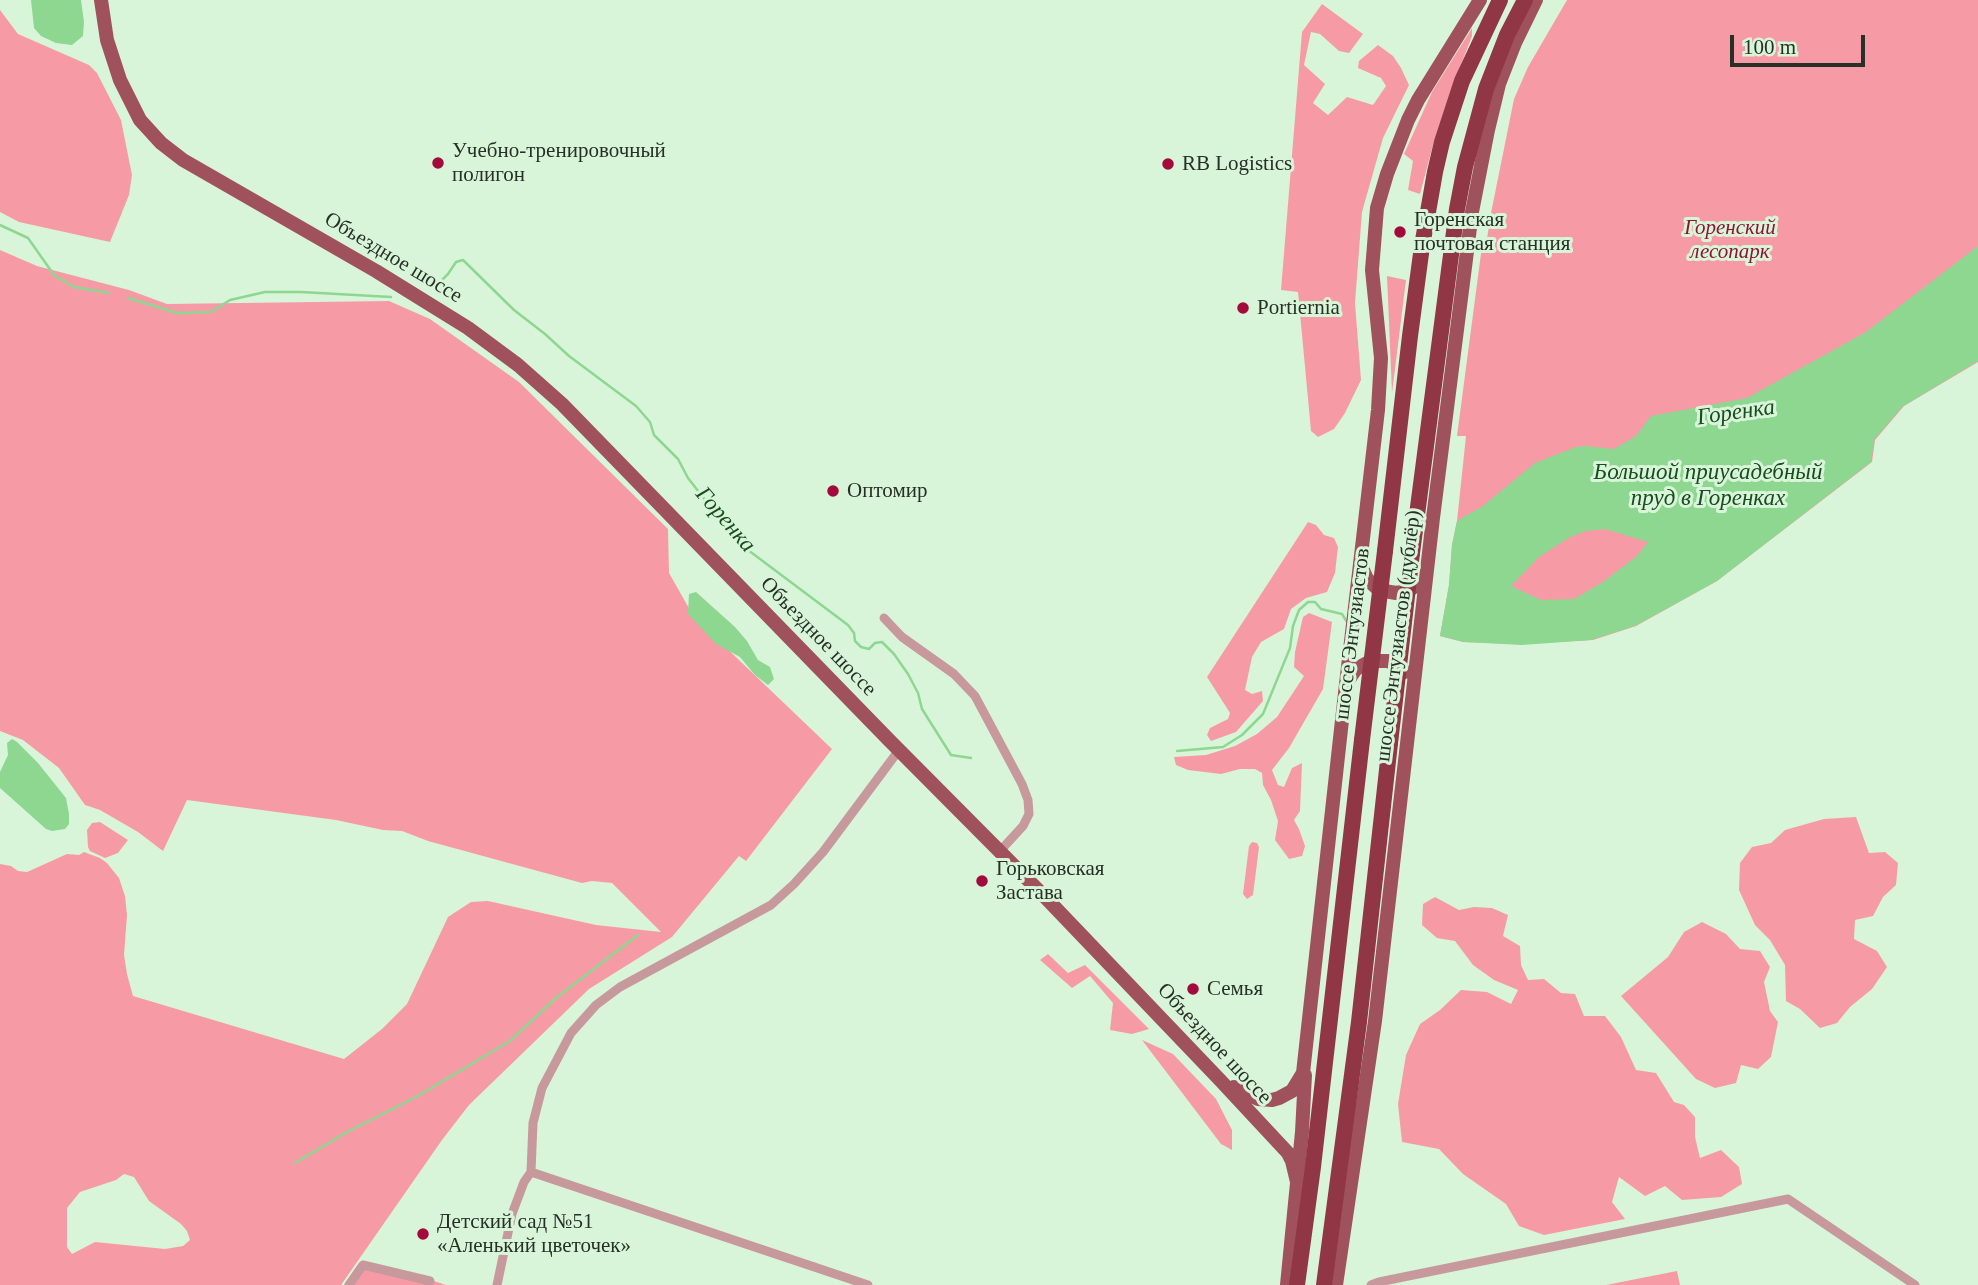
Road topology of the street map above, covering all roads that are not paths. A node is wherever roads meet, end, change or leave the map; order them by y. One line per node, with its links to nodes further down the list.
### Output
1 (101, 0): 11 (main road, Объездное шоссе)
2 (1480, 0): 6 (main road)
3 (1500, 0): 22 (highway, шоссе Энтузиастов, bridge)
4 (1525, 0): 23 (highway, bridge)
5 (1536, 0): 7 (main road, шоссе Энтузиастов (дублёр))
6 (1360, 562): 7 (main road); 9 (main road)
7 (1427, 569): 10 (main road, шоссе Энтузиастов (дублёр))
8 (884, 618): 12 (street)
9 (1346, 684): 10 (main road); 13 (main road)
10 (1413, 689): 24 (main road, шоссе Энтузиастов (дублёр))
11 (899, 750): 12 (main road, Объездное шоссе); 15 (street)
12 (1000, 851): 14 (main road, Объездное шоссе)
13 (1305, 1066): 14 (main road); 16 (main road)
14 (1220, 1080): 16 (main road, Объездное шоссе)
15 (531, 1172): 19 (street); 20 (street)
16 (1298, 1186): 21 (main road)
17 (432, 1284): 18 (street)
18 (349, 1285)
19 (497, 1285)
20 (869, 1285)
21 (1287, 1285)
22 (1297, 1285)
23 (1324, 1285)
24 (1336, 1285)
25 (1371, 1285): 26 (street)
26 (1915, 1285)

